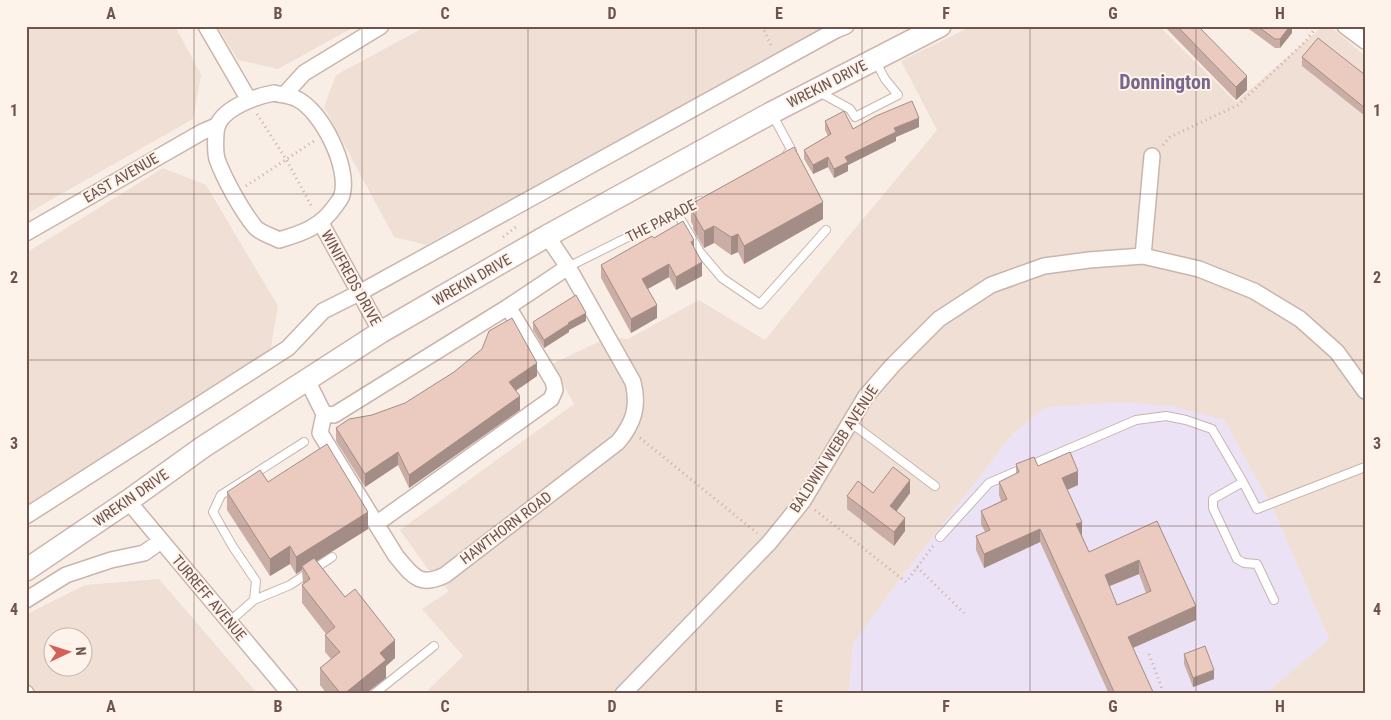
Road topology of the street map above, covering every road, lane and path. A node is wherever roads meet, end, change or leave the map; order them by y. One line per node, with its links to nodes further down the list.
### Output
1 (206, 26): 13 (street)
2 (381, 26): 12 (street)
3 (762, 26): 10 (path)
4 (846, 26): 10 (street)
5 (940, 26): 9 (street, WREKIN DRIVE)
6 (1317, 26): 18 (path)
7 (1345, 26): 8 (street)
8 (1365, 41)
9 (875, 60): 11 (street, WREKIN DRIVE); 11 (lane)
10 (779, 61): 31 (street)
11 (814, 90): 14 (street, WREKIN DRIVE)
12 (284, 95): 13 (street); 16 (street, WINIFREDS DRIVE)
13 (248, 100): 15 (street); 19 (path)
14 (771, 113): 17 (lane); 28 (street, WREKIN DRIVE)
15 (218, 125): 22 (street, WINIFREDS DRIVE); 27 (street, EAST AVENUE)
16 (327, 133): 19 (path); 25 (street, WINIFREDS DRIVE)
17 (792, 151): 20 (lane); 21 (lane)
18 (1152, 156): 29 (street)
19 (286, 159): 22 (path); 25 (path)
20 (797, 159)
21 (776, 160)
22 (234, 193): 25 (street, WINIFREDS DRIVE)
23 (710, 196): 24 (lane, THE PARADE)
24 (677, 213): 26 (lane); 30 (lane, THE PARADE)
25 (321, 223): 31 (street, WINIFREDS DRIVE)
26 (826, 230)
27 (26, 232)
28 (547, 236): 30 (street); 33 (street, WREKIN DRIVE)
29 (1143, 256): 35 (street, BALDWIN WEBB AVENUE); 37 (street, BALDWIN WEBB AVENUE)
30 (568, 266): 32 (street, THE PARADE); 38 (street, HAWTHORN ROAD)
31 (360, 293): 33 (street, WINIFREDS DRIVE); 45 (street)
32 (508, 306): 36 (street, THE PARADE); 46 (street)
33 (381, 332): 34 (street, WREKIN DRIVE)
34 (307, 380): 36 (street, HAWTHORN ROAD); 44 (street, WREKIN DRIVE)
35 (1365, 391)
36 (324, 414): 46 (street, HAWTHORN ROAD)
37 (851, 423): 42 (lane); 43 (street, BALDWIN WEBB AVENUE)
38 (629, 429): 46 (street, HAWTHORN ROAD); 49 (path)
39 (304, 442): 54 (lane)
40 (1365, 467): 41 (lane)
41 (1243, 482): 47 (lane); 55 (lane)
42 (935, 486)
43 (803, 500): 49 (street, BALDWIN WEBB AVENUE); 51 (path)
44 (128, 502): 48 (street, TURREFF AVENUE); 52 (street, WREKIN DRIVE)
45 (26, 516)
46 (376, 524)
47 (940, 537): 51 (path)
48 (161, 541): 53 (street); 57 (street, TURREFF AVENUE)
49 (769, 543): 62 (street, BALDWIN WEBB AVENUE)
50 (332, 557): 54 (lane)
51 (918, 567): 56 (path)
52 (26, 570)
53 (26, 600)
54 (254, 600): 57 (lane)
55 (1274, 600)
56 (964, 613)
57 (229, 622): 60 (street, TURREFF AVENUE)
58 (434, 646): 61 (lane)
59 (1149, 654): 63 (path)
60 (290, 694)
61 (374, 694)
62 (623, 694)
63 (1164, 694)

